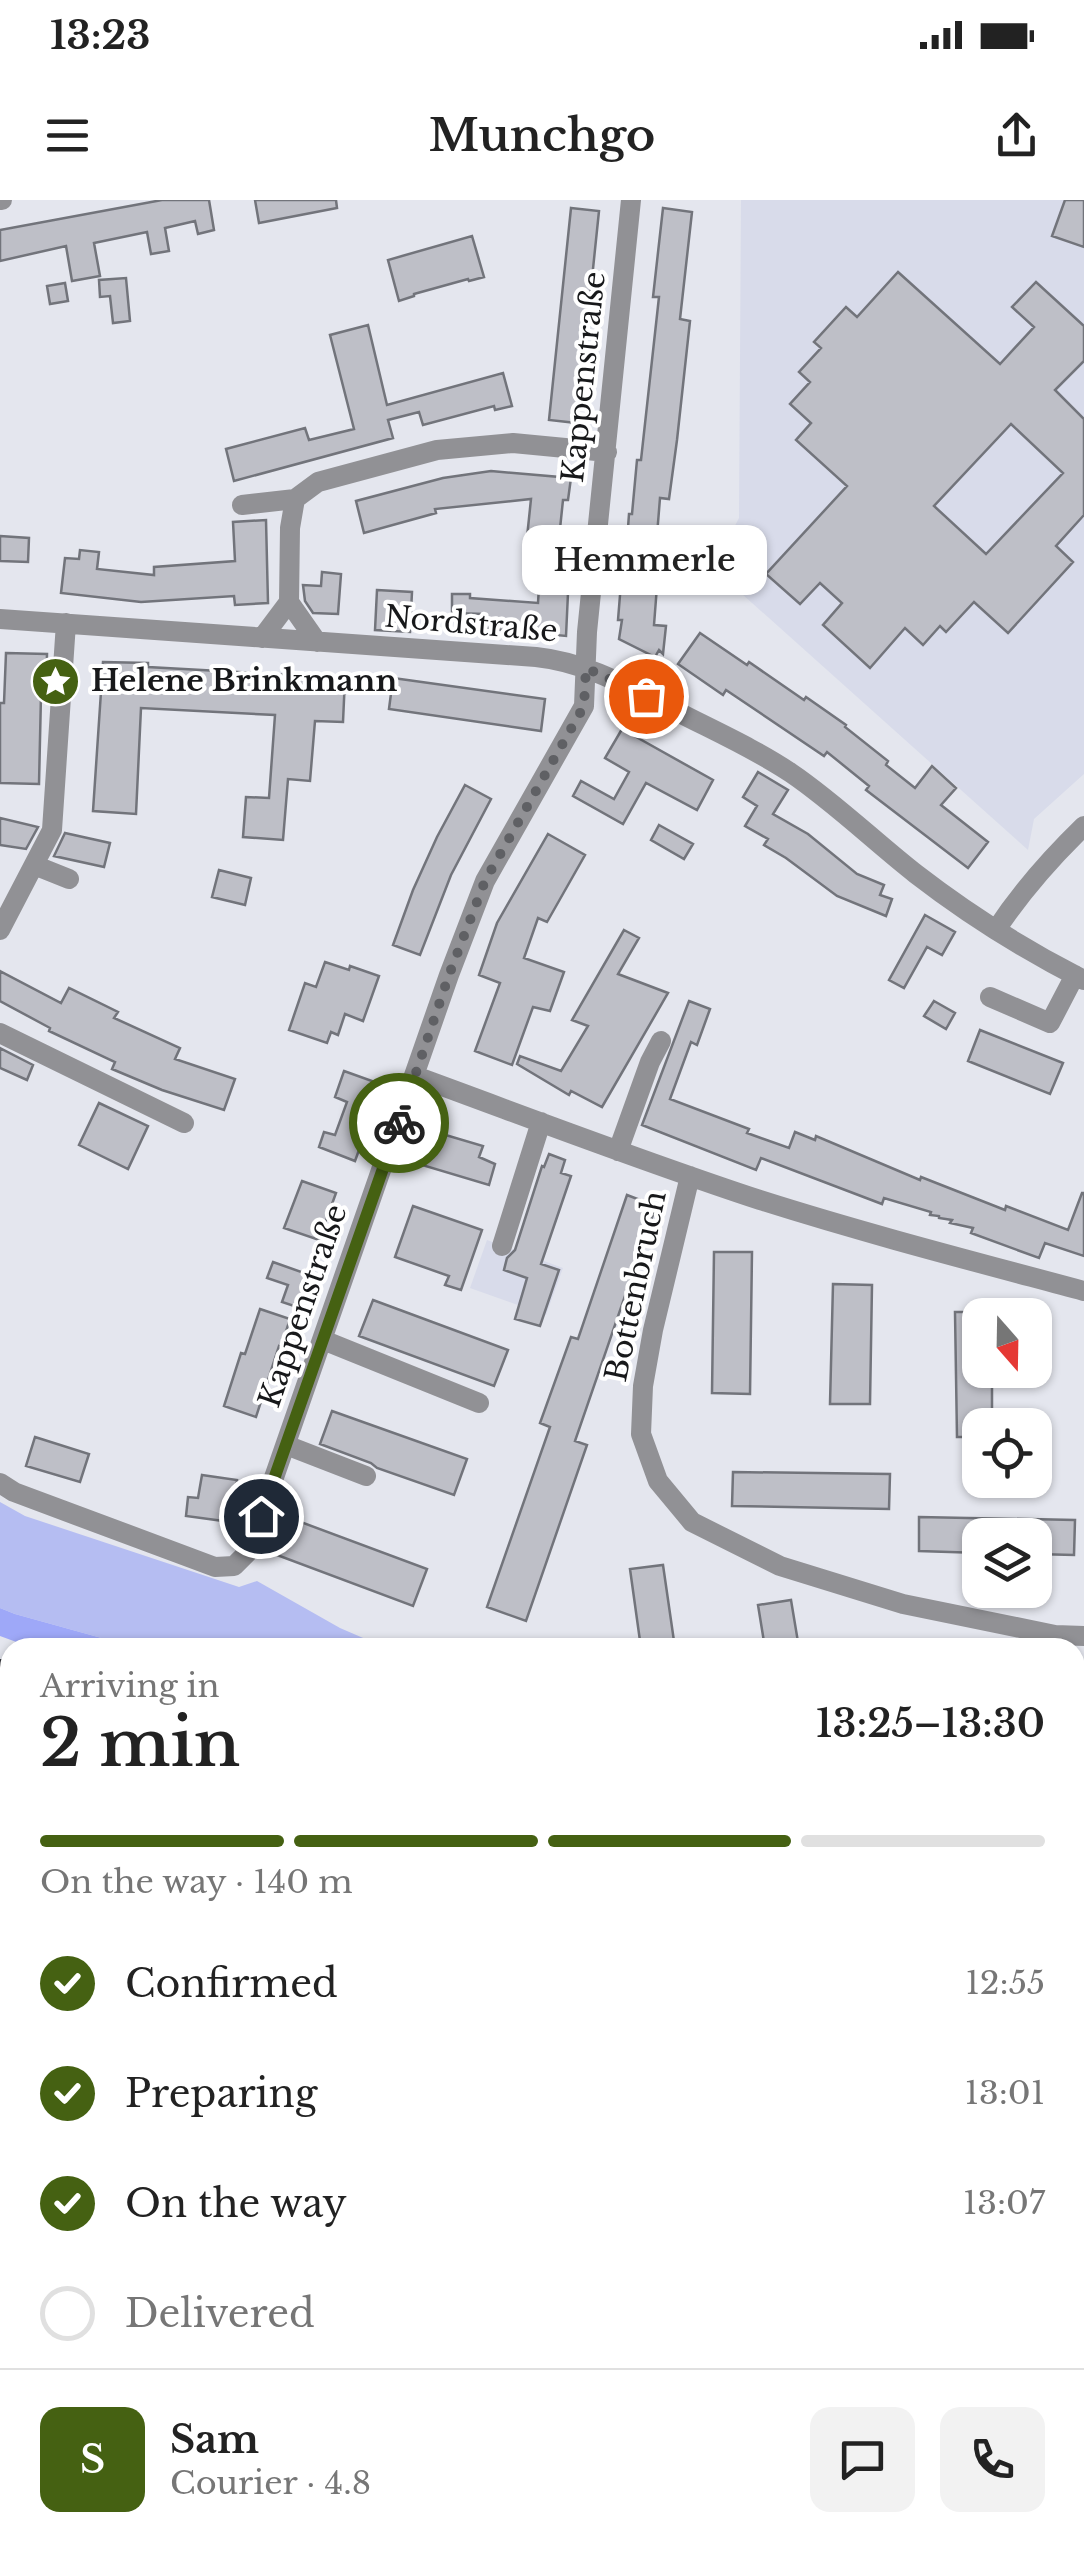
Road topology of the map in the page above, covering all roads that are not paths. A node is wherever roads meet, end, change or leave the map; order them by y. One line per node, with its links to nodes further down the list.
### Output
1 (631, 200): 2 (street, Kappenstraße)
2 (607, 452): 3 (street); 10 (street, Kappenstraße)
3 (295, 499): 4 (street); 5 (street)
4 (242, 505)
5 (288, 602): 8 (street); 9 (street)
6 (0, 619): 7 (street, Nordstraße)
7 (66, 623): 8 (street, Nordstraße); 12 (street)
8 (262, 638): 9 (street, Nordstraße)
9 (318, 642): 10 (street, Nordstraße)
10 (586, 668): 15 (street, Nordstraße); 20 (street, Kappenstraße)
11 (1084, 826): 15 (street)
12 (34, 865): 13 (street); 14 (street)
13 (68, 879)
14 (0, 930)
15 (996, 930): 16 (street, Nordstraße)
16 (1079, 977): 17 (street)
17 (990, 997)
18 (0, 1033): 22 (street)
19 (661, 1040): 23 (street)
20 (415, 1076): 21 (street, Bottenbruch); 27 (street, Kappenstraße)
21 (541, 1122): 23 (street, Bottenbruch); 25 (street)
22 (184, 1123)
23 (618, 1151): 24 (street, Bottenbruch)
24 (690, 1176): 26 (street, Bottenbruch); 32 (street, Bottenbruch)
25 (502, 1246)
26 (1084, 1290)
27 (323, 1340): 28 (street); 29 (street, Kappenstraße)
28 (479, 1403)
29 (286, 1445): 30 (street); 31 (street, Kappenstraße)
30 (366, 1476)
31 (0, 1483)
32 (1084, 1636)

